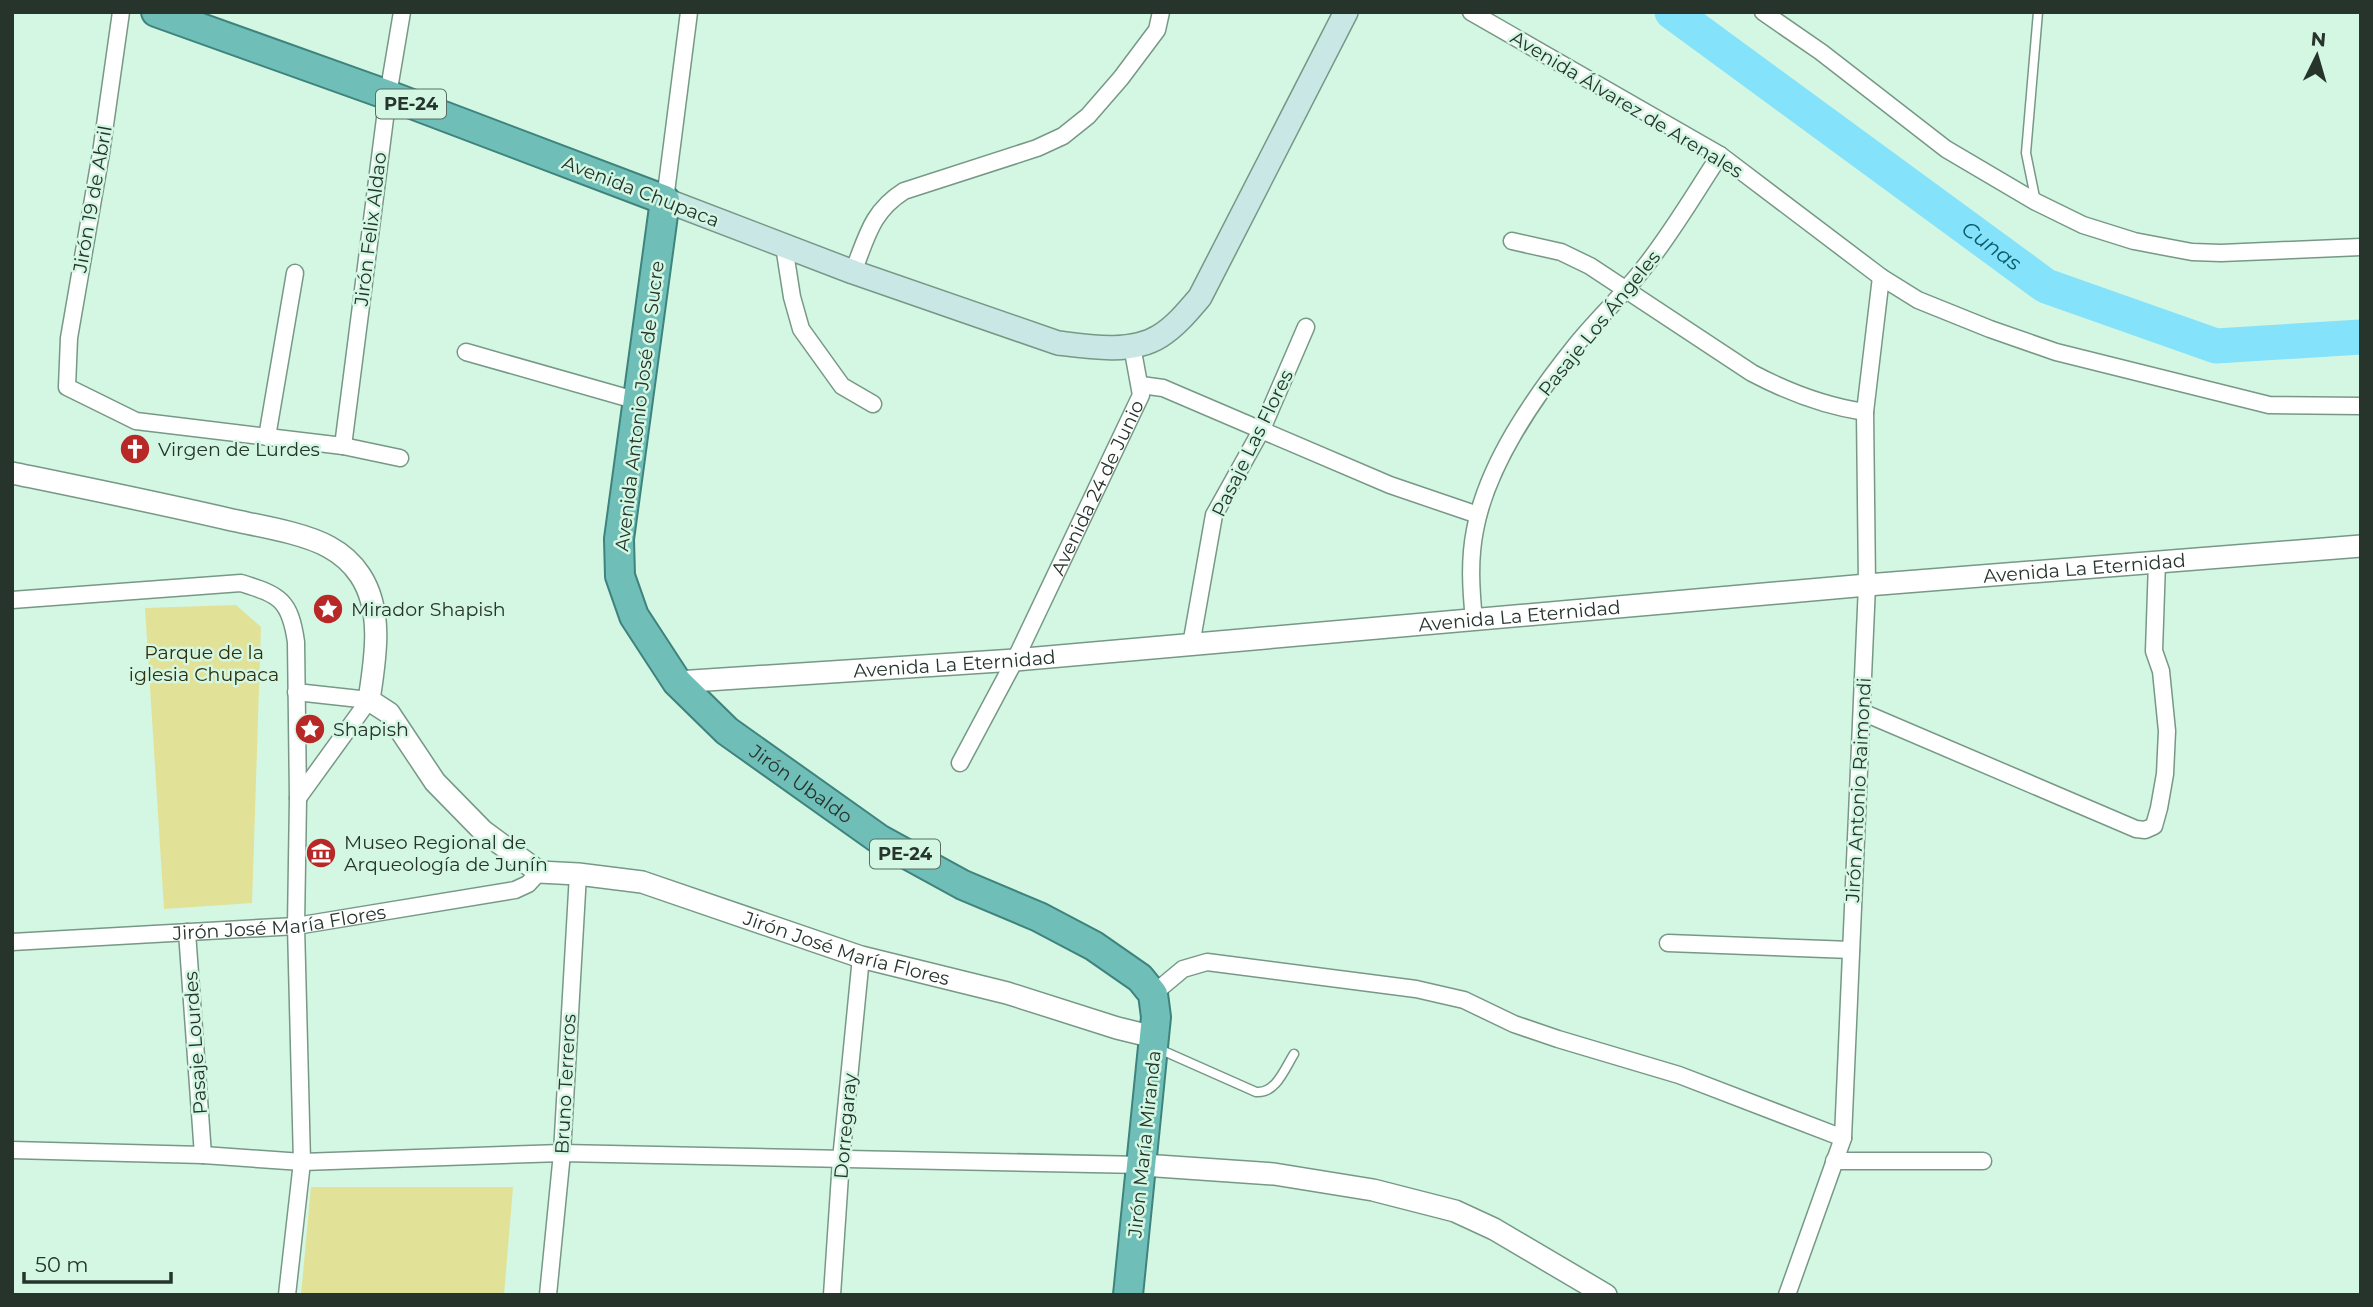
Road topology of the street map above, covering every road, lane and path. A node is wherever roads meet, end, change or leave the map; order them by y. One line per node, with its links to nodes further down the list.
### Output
1 (121, 12): 30 (street, Jirón 19 de Abril)
2 (156, 12): 10 (highway, Avenida Chupaca / PE-24)
3 (402, 12): 10 (street, Jirón Felix Aldao)
4 (689, 12): 12 (street)
5 (1161, 12): 17 (street)
6 (1346, 12): 22 (main road)
7 (1471, 12): 11 (street, Avenida Álvarez de Arenales)
8 (1763, 12): 13 (street)
9 (2038, 12): 13 (lane)
10 (388, 95): 12 (highway, Avenida Chupaca / PE-24); 31 (street, Jirón Felix Aldao)
11 (1720, 155): 19 (street, Avenida Álvarez de Arenales); 20 (street, Pasaje Los Ángeles)
12 (665, 200): 15 (main road, Avenida Chupaca); 25 (highway, Avenida Antonio José de Sucre / PE-24)
13 (2036, 202): 16 (street)
14 (1512, 242): 20 (street)
15 (784, 246): 17 (main road, Avenida Chupaca); 26 (street)
16 (2361, 247)
17 (853, 272): 22 (main road, Avenida Chupaca)
18 (295, 273): 30 (street)
19 (1881, 277): 27 (street, Avenida Álvarez de Arenales); 28 (street, Jirón Antonio Raimondi)
20 (1627, 288): 28 (street); 34 (street, Pasaje Los Ángeles)
21 (1306, 327): 29 (street, Pasaje Las Flores)
22 (1132, 346): 24 (street, Avenida 24 de Junio)
23 (466, 352): 25 (street)
24 (1141, 385): 29 (street); 41 (street, Avenida 24 de Junio)
25 (638, 401): 42 (highway, Avenida Antonio José de Sucre / PE-24)
26 (873, 404)
27 (2361, 406)
28 (1865, 412): 37 (street, Jirón Antonio Raimondi)
29 (1262, 429): 34 (street); 40 (street, Pasaje Las Flores)
30 (267, 437): 31 (street)
31 (343, 446): 32 (street)
32 (400, 458)
33 (12, 473): 44 (street)
34 (1478, 516): 39 (street, Pasaje Los Ángeles)
35 (2361, 545): 36 (street, Avenida La Eternidad)
36 (2157, 562): 37 (street, Avenida La Eternidad); 45 (street)
37 (1867, 585): 39 (street, Avenida La Eternidad); 45 (street, Jirón Antonio Raimondi)
38 (12, 600): 43 (street)
39 (1474, 620): 40 (street, Avenida La Eternidad)
40 (1191, 645): 41 (street, Avenida La Eternidad)
41 (1015, 660): 42 (street, Avenida La Eternidad); 46 (street, Avenida 24 de Junio)
42 (677, 682): 56 (highway, Jirón Ubaldo / PE-24)
43 (296, 692): 44 (street); 47 (street)
44 (369, 700): 47 (street); 48 (street)
45 (1861, 712): 54 (street, Jirón Antonio Raimondi)
46 (960, 763)
47 (298, 797): 50 (street)
48 (539, 872): 49 (street, Jirón José María Flores); 50 (street, Jirón José María Flores)
49 (578, 874): 55 (street, Jirón José María Flores); 61 (street, Bruno Terreros)
50 (296, 926): 51 (street, Jirón José María Flores); 66 (street)
51 (187, 932): 52 (street, Jirón José María Flores); 62 (street, Pasaje Lourdes)
52 (12, 942)
53 (1668, 943): 54 (street)
54 (1851, 950): 59 (street, Jirón Antonio Raimondi)
55 (862, 957): 57 (street, Jirón José María Flores); 63 (street, Dorregaray)
56 (1153, 994): 57 (highway, Jirón María Miranda); 59 (street)
57 (1154, 1042): 58 (lane); 67 (highway, Jirón María Miranda)
58 (1294, 1054)
59 (1843, 1138): 64 (street, Jirón Antonio Raimondi)
60 (12, 1150): 62 (street)
61 (562, 1153): 63 (street); 66 (street); 69 (street, Bruno Terreros)
62 (203, 1155): 66 (street)
63 (841, 1160): 67 (street); 70 (street, Dorregaray)
64 (1835, 1161): 65 (street); 73 (street, Jirón Antonio Raimondi)
65 (1983, 1161)
66 (302, 1162): 68 (street)
67 (1143, 1165): 71 (highway, Jirón María Miranda); 72 (street)
68 (287, 1295)
69 (548, 1295)
70 (832, 1295)
71 (1128, 1295)
72 (1606, 1295)
73 (1787, 1295)

